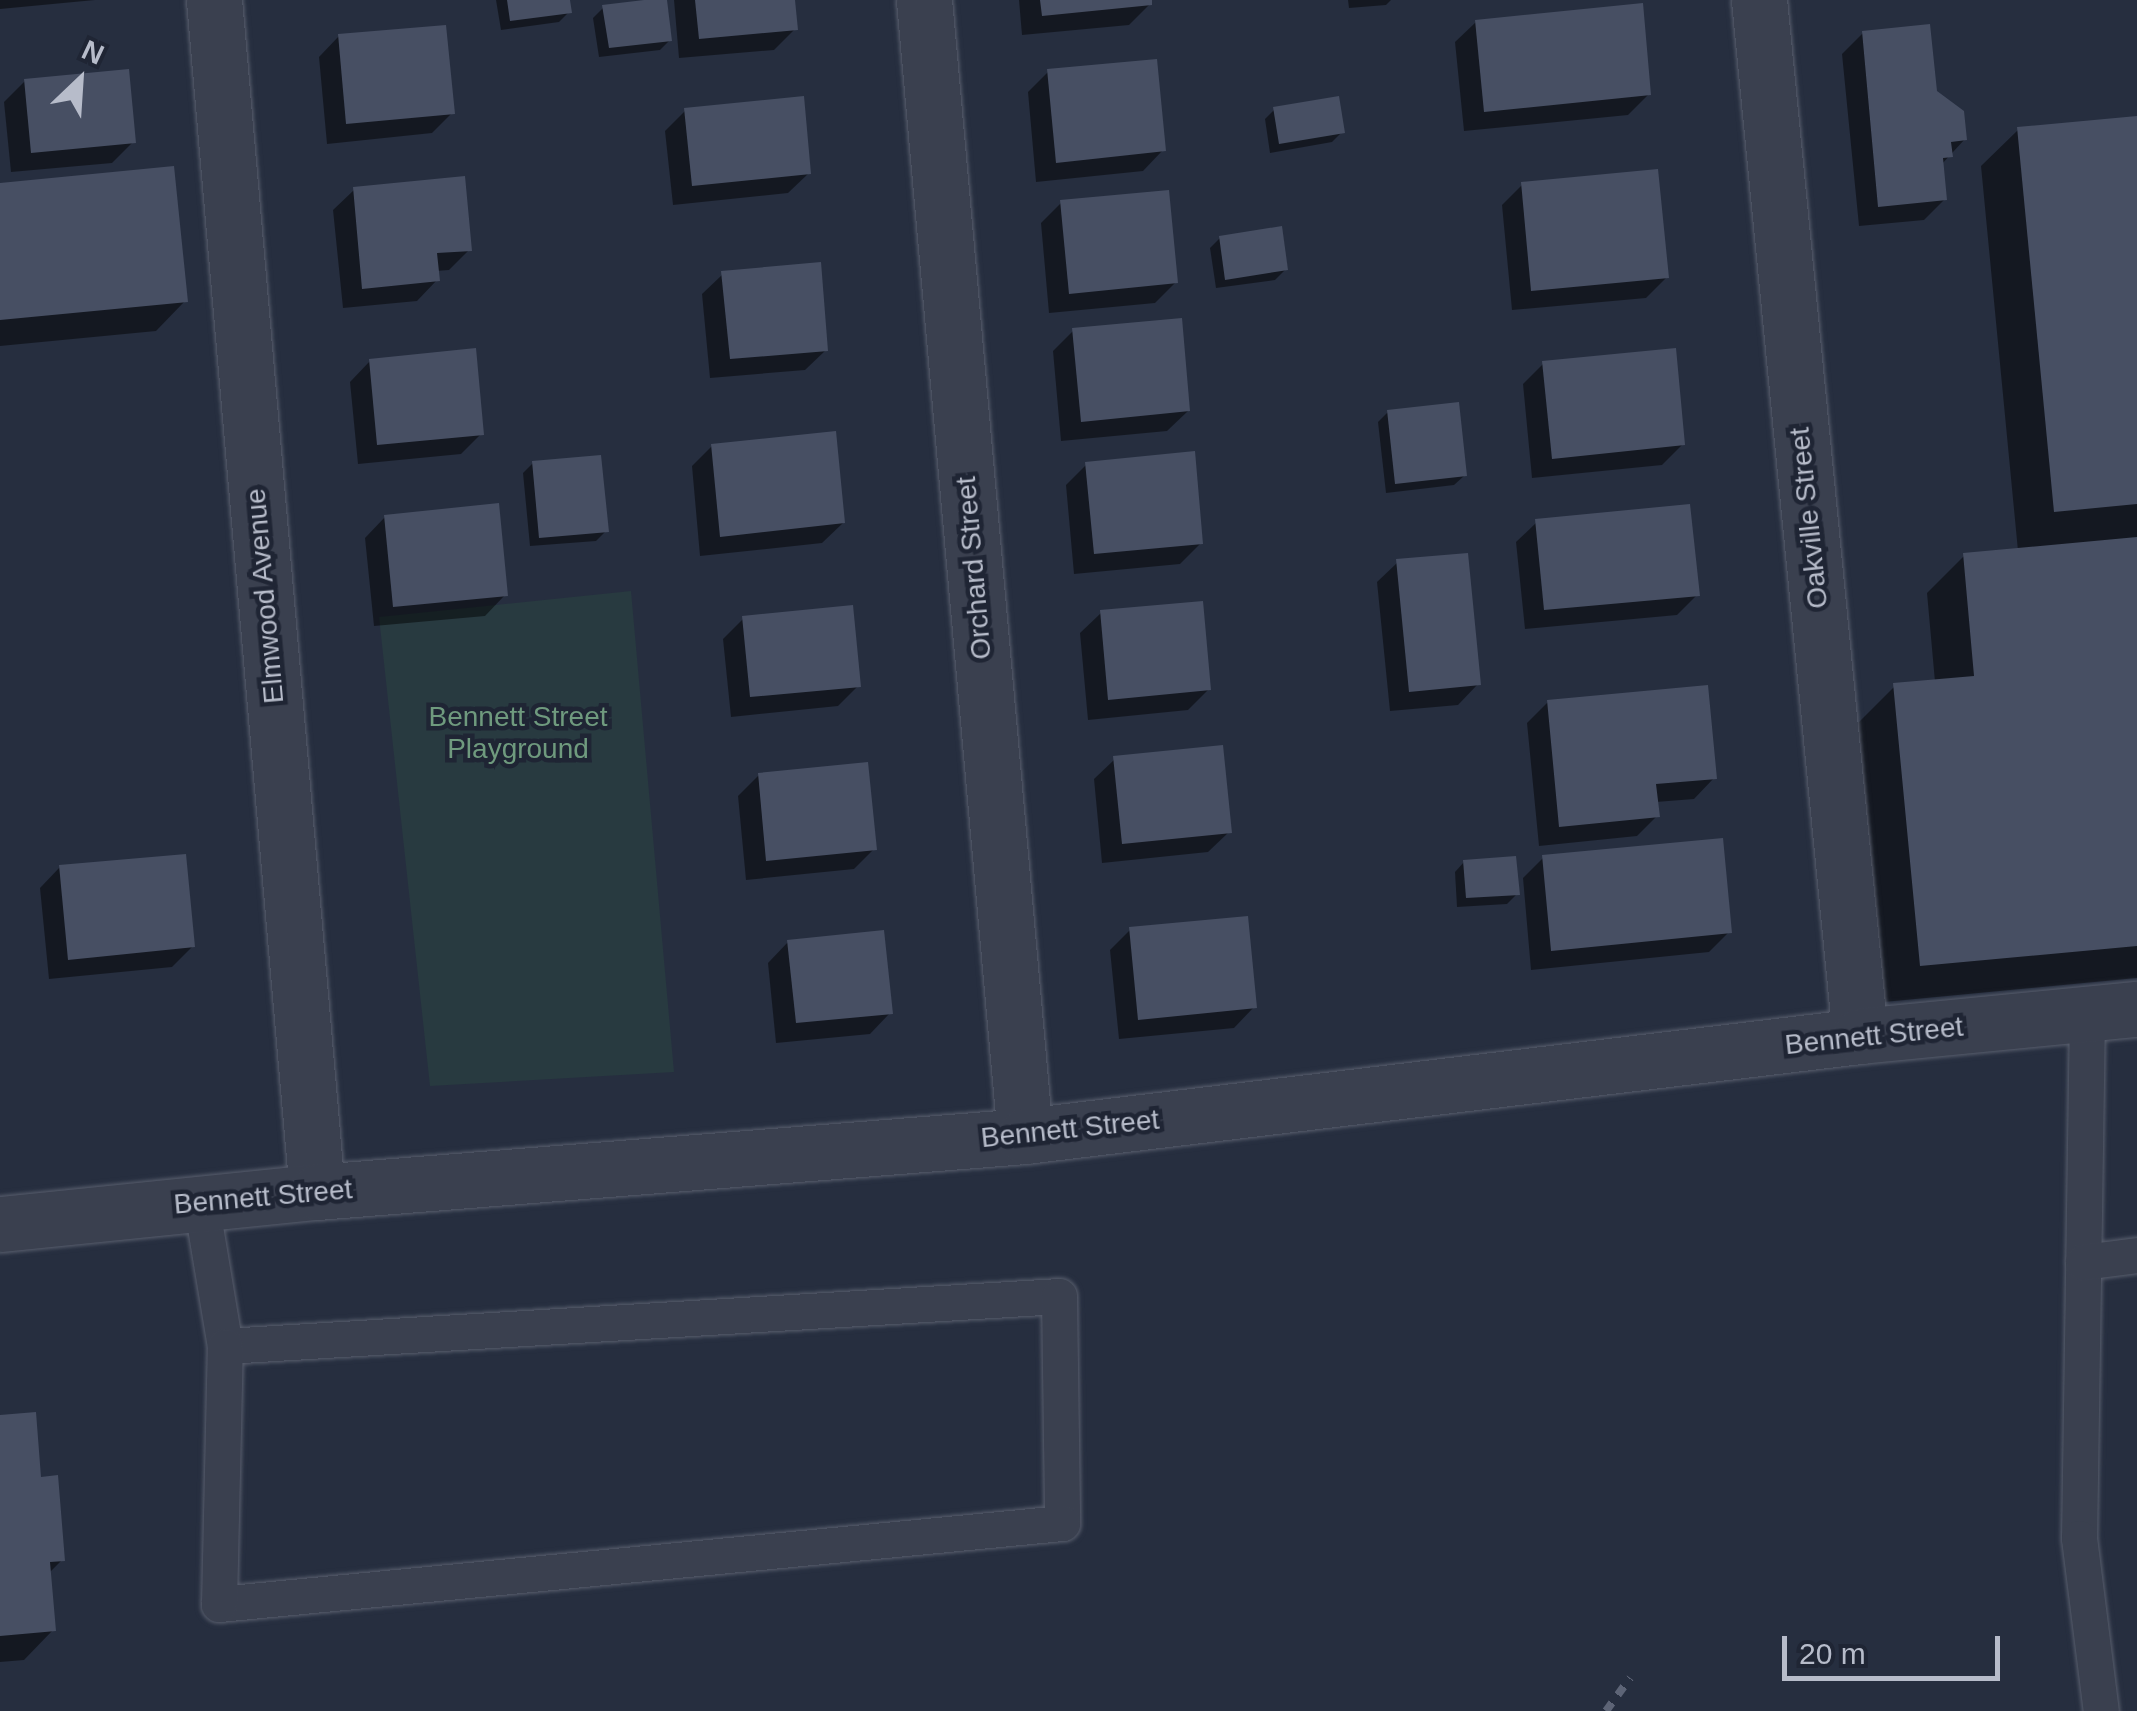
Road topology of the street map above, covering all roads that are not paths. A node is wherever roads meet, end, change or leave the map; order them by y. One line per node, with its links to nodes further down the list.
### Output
1 (214, 0): 7 (street, Elmwood Avenue)
2 (924, 0): 6 (street, Orchard Street)
3 (1759, 0): 5 (street, Oakville Street)
4 (2112, 1011): 5 (street, Bennett Street); 11 (lane)
5 (1860, 1036): 6 (street, Bennett Street)
6 (1025, 1136): 7 (street, Bennett Street)
7 (317, 1192): 8 (street, Bennett Street)
8 (201, 1203): 9 (street, Bennett Street); 12 (lane)
9 (0, 1224)
10 (2137, 1255): 11 (lane)
11 (2083, 1262): 13 (lane)
12 (225, 1346): 12 (lane)
13 (2100, 1711)

